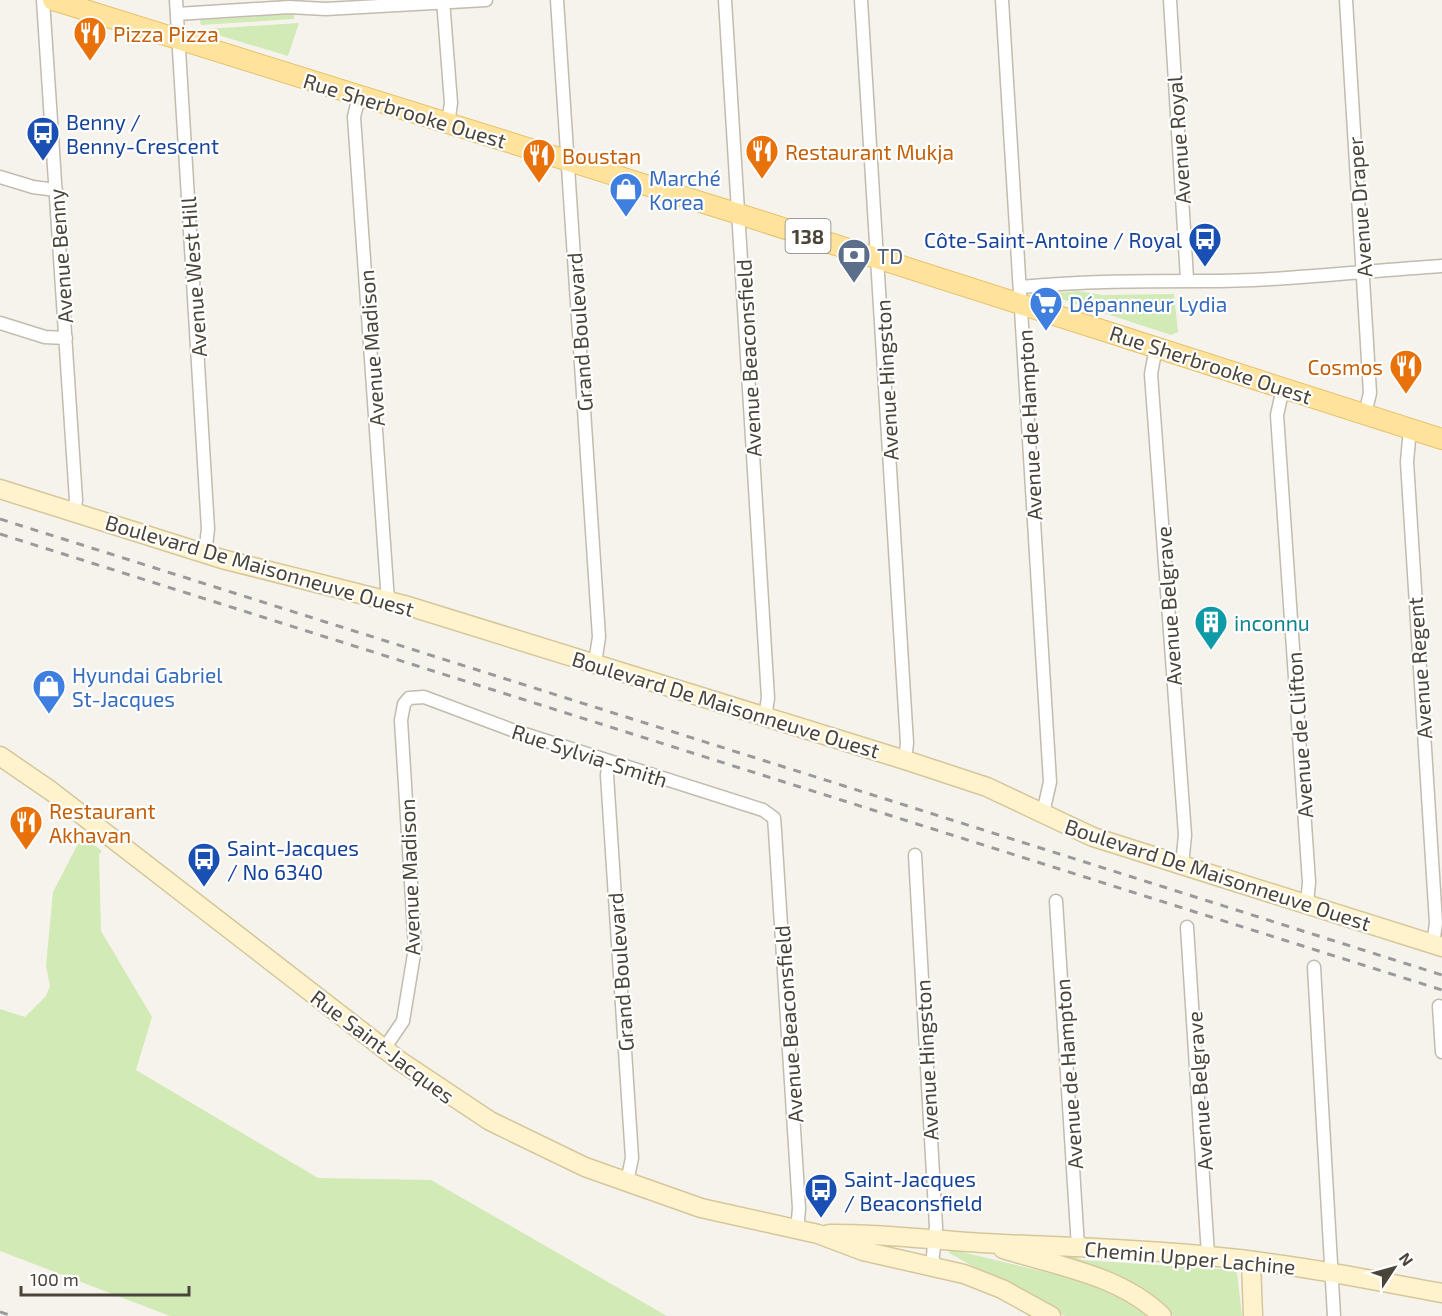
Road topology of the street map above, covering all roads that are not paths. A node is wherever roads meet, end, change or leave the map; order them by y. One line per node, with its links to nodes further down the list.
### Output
1 (43, 0): 19 (street, Avenue Benny)
2 (53, 0): 14 (main road, Rue Sherbrooke Ouest / 138)
3 (176, 0): 13 (street, Avenue West Hill)
4 (486, 0): 11 (street)
5 (557, 0): 17 (street, Grand Boulevard)
6 (725, 0): 20 (street, Avenue Beaconsfield)
7 (861, 0): 21 (street, Avenue Hingston)
8 (1002, 0): 25 (street, Avenue de Hampton)
9 (1170, 0): 24 (street, Avenue Royal)
10 (1346, 0): 23 (street, Avenue Draper)
11 (443, 1): 12 (street); 16 (street)
12 (310, 4): 13 (street)
13 (177, 14): 14 (street, Avenue West Hill)
14 (178, 39): 15 (main road, Rue Sherbrooke Ouest / 138); 35 (street, Avenue West Hill)
15 (359, 96): 16 (main road, Rue Sherbrooke Ouest / 138); 36 (street, Avenue Madison)
16 (448, 123): 17 (main road, Rue Sherbrooke Ouest / 138)
17 (568, 161): 20 (main road, Rue Sherbrooke Ouest / 138); 37 (street, Grand Boulevard)
18 (0, 177): 19 (street)
19 (56, 190): 27 (street, Avenue Benny)
20 (739, 214): 21 (main road, Rue Sherbrooke Ouest / 138); 39 (street, Avenue Beaconsfield)
21 (878, 258): 25 (main road, Rue Sherbrooke Ouest / 138); 41 (street, Avenue Hingston)
22 (1442, 266): 23 (street)
23 (1362, 271): 24 (street); 30 (street, Avenue Draper)
24 (1187, 279): 25 (street)
25 (1022, 295): 28 (main road, Rue Sherbrooke Ouest / 138); 43 (street, Avenue de Hampton)
26 (0, 323): 27 (street)
27 (66, 338): 34 (street, Avenue Benny)
28 (1156, 347): 29 (main road, Rue Sherbrooke Ouest / 138); 46 (street, Avenue Belgrave)
29 (1283, 388): 30 (main road, Rue Sherbrooke Ouest / 138); 48 (street, Avenue de Clifton)
30 (1365, 414): 31 (main road, Rue Sherbrooke Ouest / 138)
31 (1410, 428): 32 (main road, Rue Sherbrooke Ouest / 138); 50 (street, Avenue Regent)
32 (1442, 439)
33 (0, 489): 34 (main road, Boulevard De Maisonneuve Ouest)
34 (74, 512): 35 (main road, Boulevard De Maisonneuve Ouest)
35 (205, 554): 36 (main road, Boulevard De Maisonneuve Ouest)
36 (388, 601): 37 (main road, Boulevard De Maisonneuve Ouest)
37 (595, 663): 39 (main road, Boulevard De Maisonneuve Ouest)
38 (407, 699): 42 (street, Rue Sylvia-Smith); 53 (street, Avenue Madison)
39 (765, 717): 41 (main road, Boulevard De Maisonneuve Ouest)
40 (0, 756): 53 (main road, Rue Saint-Jacques)
41 (905, 760): 43 (main road, Boulevard De Maisonneuve Ouest)
42 (609, 761): 44 (street, Rue Sylvia-Smith); 55 (street, Grand Boulevard)
43 (1043, 813): 46 (main road, Boulevard De Maisonneuve Ouest)
44 (774, 818): 56 (street, Avenue Beaconsfield)
45 (915, 855): 58 (street, Avenue Hingston)
46 (1182, 865): 48 (main road, Boulevard De Maisonneuve Ouest)
47 (1056, 901): 60 (street, Avenue de Hampton)
48 (1307, 904): 50 (main road, Boulevard De Maisonneuve Ouest)
49 (1188, 927): 61 (street, Avenue Belgrave)
50 (1438, 945)
51 (1314, 967): 64 (street)
52 (1439, 1006): 54 (street)
53 (384, 1049): 55 (main road, Rue Saint-Jacques)
54 (1442, 1052)
55 (627, 1182): 56 (main road, Rue Saint-Jacques)
56 (797, 1231): 57 (main road, Rue Saint-Jacques)
57 (818, 1234): 58 (main road, Rue Saint-Jacques); 63 (main road, Rue Saint-Jacques)
58 (935, 1240): 59 (main road, Chemin Upper Lachine); 63 (street, Avenue Hingston)
59 (985, 1243): 60 (main road, Chemin Upper Lachine); 67 (main road)
60 (1078, 1247): 61 (main road, Chemin Upper Lachine)
61 (1208, 1255): 62 (main road, Chemin Upper Lachine)
62 (1251, 1261): 64 (main road, Chemin Upper Lachine); 68 (main road)
63 (932, 1265): 66 (main road, Rue Saint-Jacques)
64 (1332, 1272): 65 (main road, Chemin Upper Lachine); 69 (street)
65 (1442, 1293)
66 (1051, 1316)
67 (1162, 1316)
68 (1253, 1316)
69 (1334, 1316)

